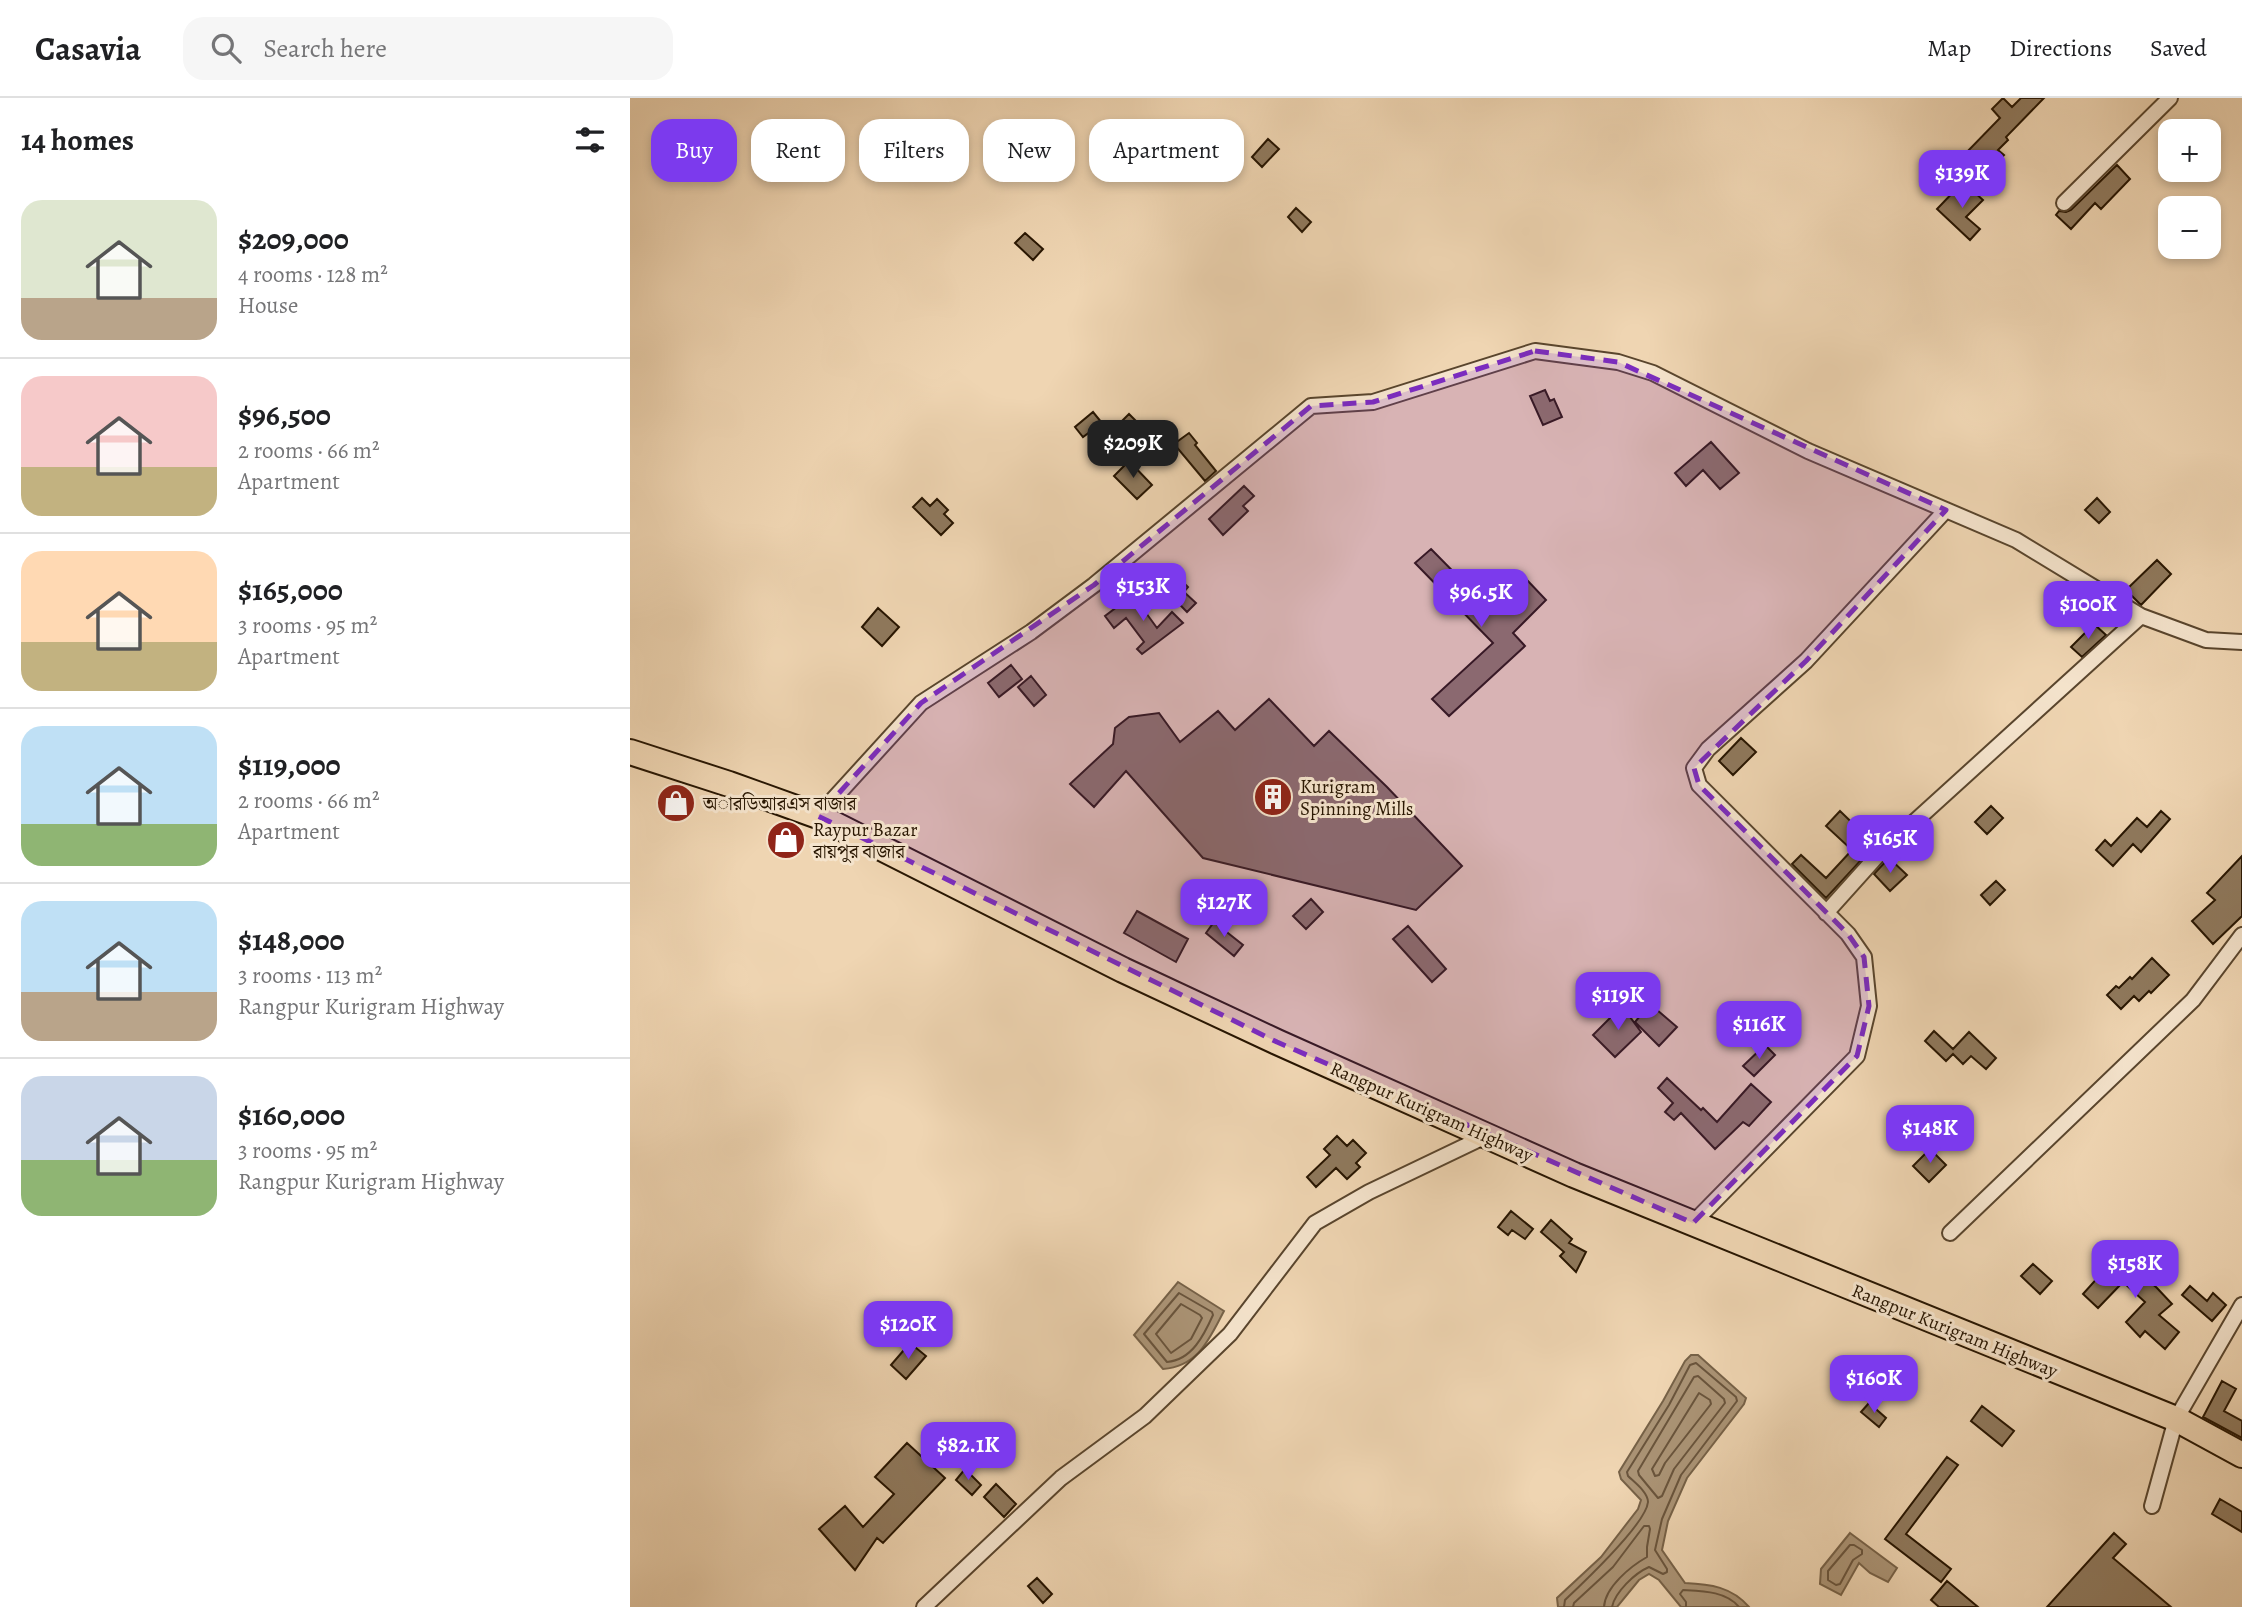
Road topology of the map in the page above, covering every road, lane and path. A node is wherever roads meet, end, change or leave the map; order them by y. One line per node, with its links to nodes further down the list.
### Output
1 (2170, 98): 2 (street)
2 (2064, 203)
3 (1946, 510): 4 (street); 7 (street); 8 (street)
4 (2141, 616): 5 (street); 8 (street)
5 (2242, 642)
6 (630, 752): 7 (highway, Rangpur Kurigram Highway)
7 (818, 816): 10 (highway, Rangpur Kurigram Highway)
8 (1826, 913): 11 (street)
9 (2242, 935): 12 (street)
10 (1486, 1136): 11 (highway, Rangpur Kurigram Highway); 17 (street)
11 (1693, 1223): 14 (highway, Rangpur Kurigram Highway)
12 (1950, 1233)
13 (2242, 1305): 14 (street)
14 (2176, 1419): 15 (highway, Rangpur Kurigram Highway); 16 (street)
15 (2242, 1455)
16 (2152, 1506)
17 (924, 1607)

